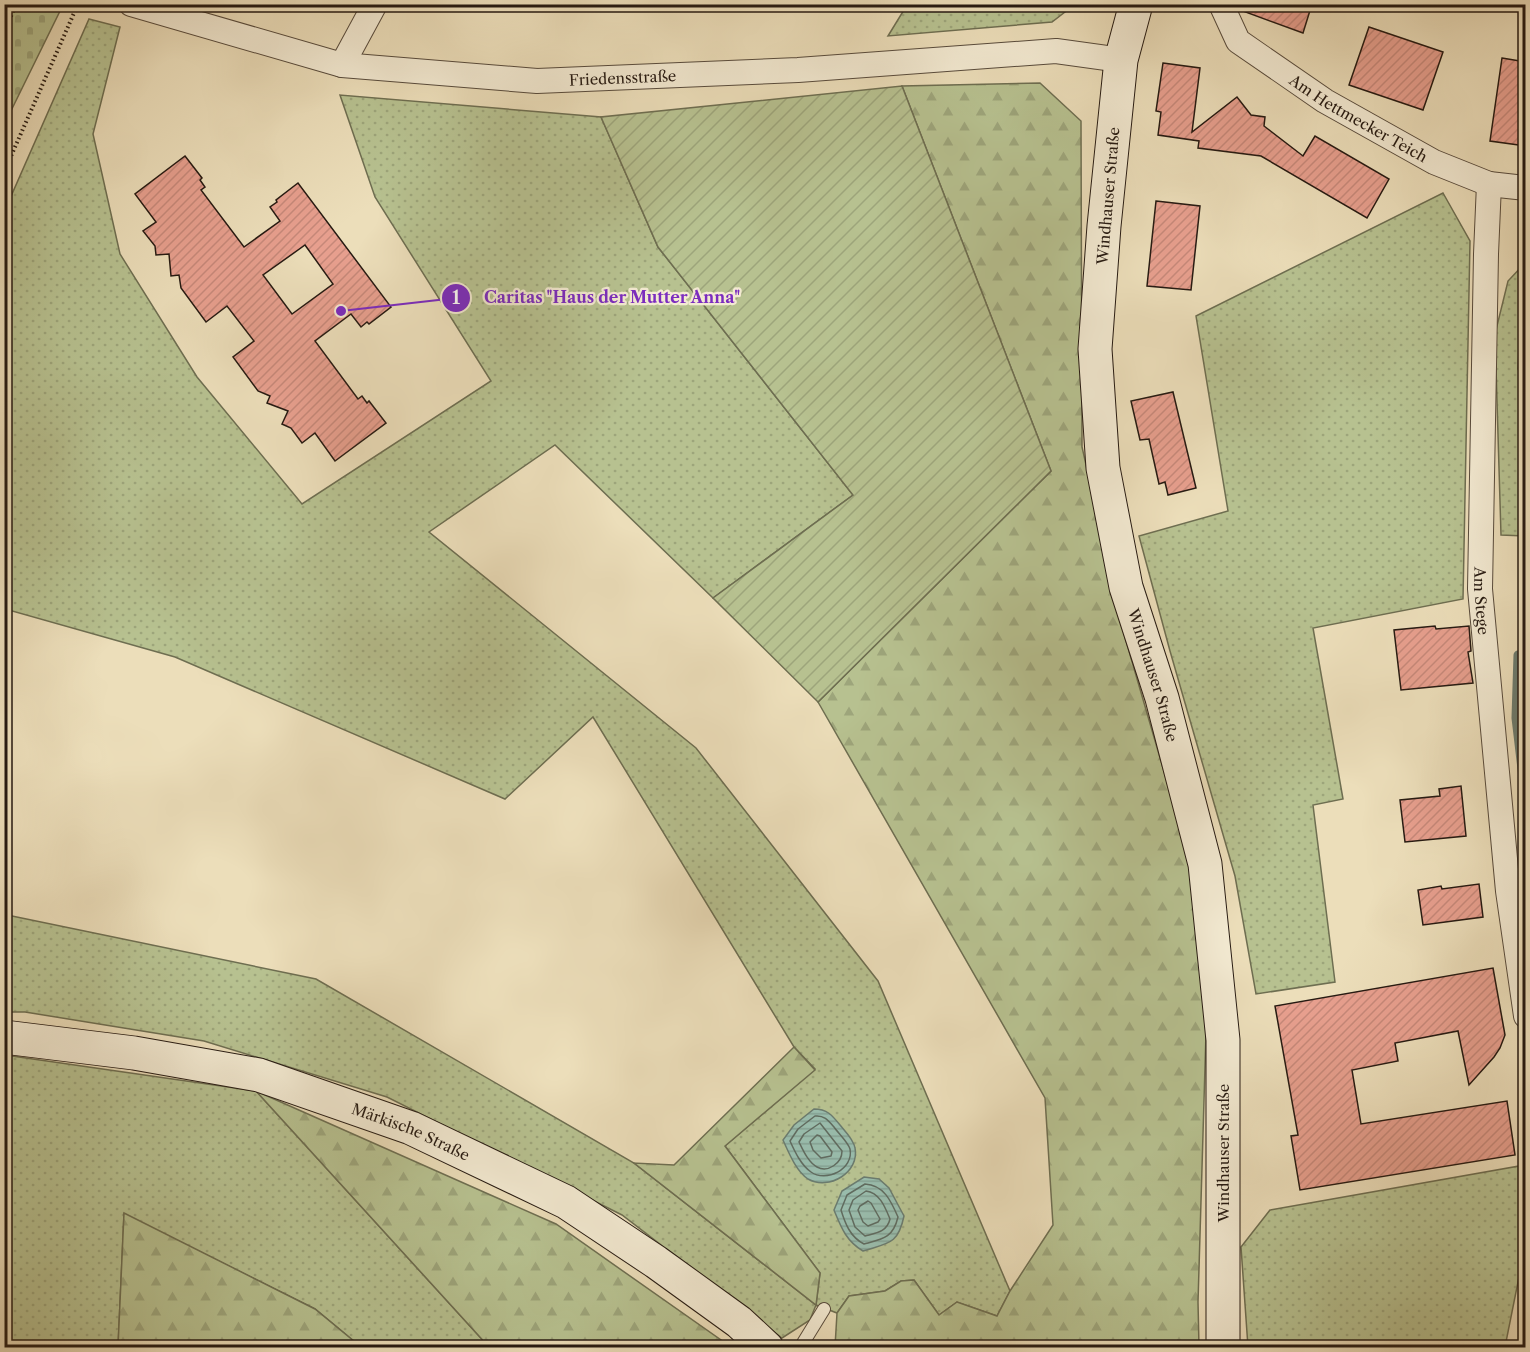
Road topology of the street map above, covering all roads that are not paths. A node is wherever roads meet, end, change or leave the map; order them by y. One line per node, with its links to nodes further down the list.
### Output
1 (131, 4): 6 (street, Friedensstraße)
2 (375, 4): 6 (street)
3 (1136, 4): 5 (main road, Windhauser Straße)
4 (1221, 4): 7 (street, Am Hettmecker Teich)
5 (1121, 60): 6 (street, Friedensstraße); 14 (main road, Windhauser Straße)
6 (342, 65)
7 (1490, 184): 8 (street, Am Hettmecker Teich); 9 (street, Am Stege)
8 (1526, 188)
9 (1526, 1016)
10 (4, 1037): 12 (main road, Märkische Straße)
11 (824, 1308): 13 (lane)
12 (767, 1347)
13 (800, 1347)
14 (1223, 1347)

